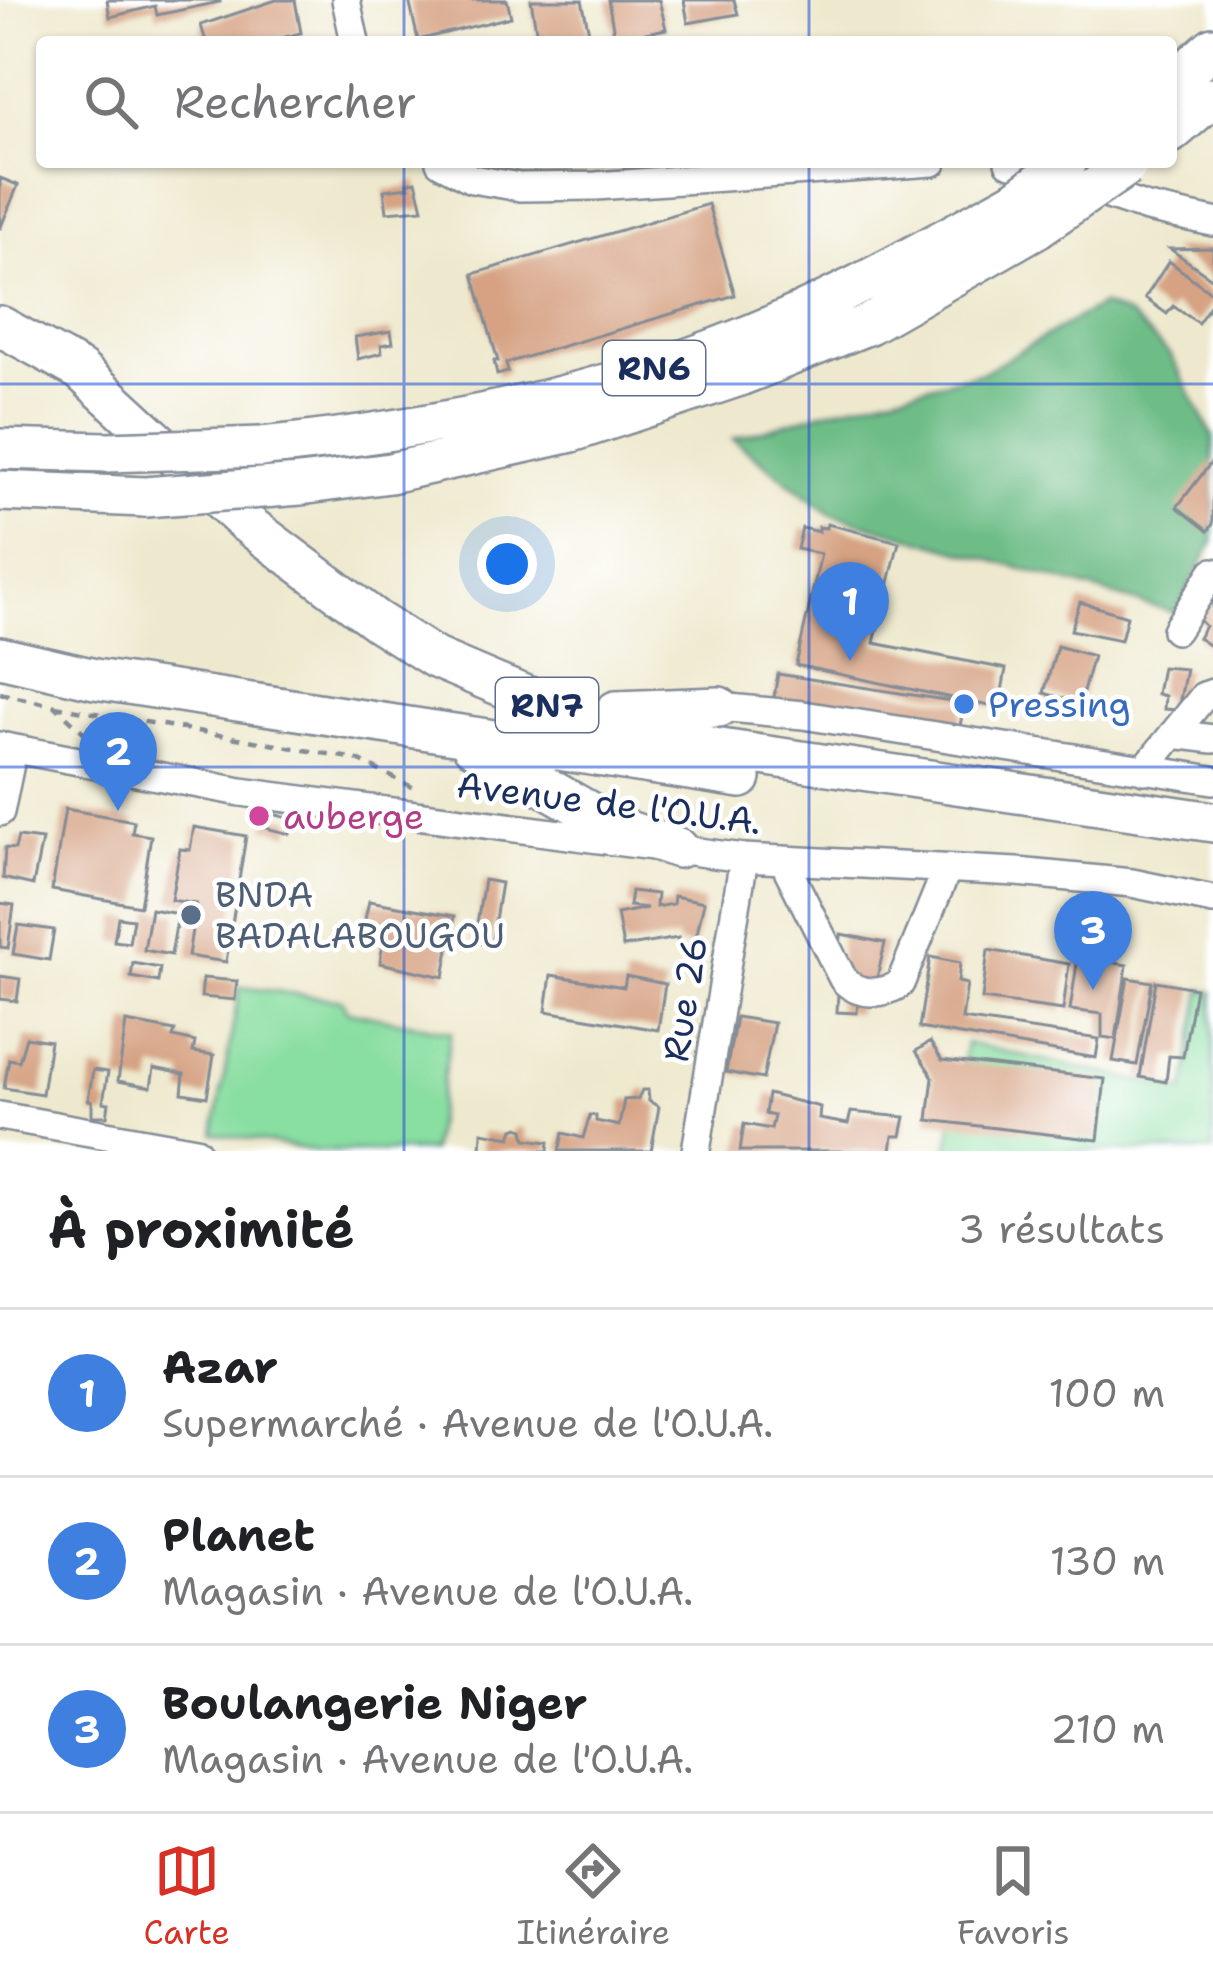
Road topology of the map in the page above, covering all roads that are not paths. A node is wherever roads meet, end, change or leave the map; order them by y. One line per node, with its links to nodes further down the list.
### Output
1 (346, 0): 2 (street)
2 (355, 36)
3 (1213, 46): 4 (highway)
4 (1177, 79)
5 (1213, 97): 6 (highway)
6 (1177, 128)
7 (451, 168): 8 (street)
8 (838, 168)
9 (1059, 168): 11 (highway, RN6, bridge)
10 (1117, 168): 11 (highway, RN6, bridge)
11 (1021, 197): 12 (street); 14 (highway, RN6, bridge); 15 (highway, RN6, bridge)
12 (1213, 222)
13 (0, 326): 21 (highway, RN7)
14 (0, 449)
15 (0, 490)
16 (1213, 572): 17 (street)
17 (1176, 631)
18 (0, 657): 23 (highway, RN7)
19 (1213, 693): 22 (street)
20 (719, 707): 21 (highway); 26 (street)
21 (568, 713): 29 (highway, RN7)
22 (1173, 734): 24 (street); 26 (street)
23 (457, 736): 30 (highway); 31 (highway, RN7)
24 (1213, 739)
25 (6, 747): 28 (street); 30 (street, Avenue de l'O.U.A.)
26 (1144, 770): 27 (street)
27 (1213, 780)
28 (0, 812)
29 (1213, 822)
30 (678, 848): 32 (street, Avenue de l'O.U.A.)
31 (1213, 848)
32 (745, 859): 33 (street, Avenue de l'O.U.A.); 38 (street, Rue 26)
33 (783, 860): 34 (street, Avenue de l'O.U.A.); 34 (street)
34 (947, 869): 35 (street, Avenue de l'O.U.A.)
35 (1213, 900)
36 (0, 1116): 37 (street)
37 (196, 1151)
38 (696, 1151)

